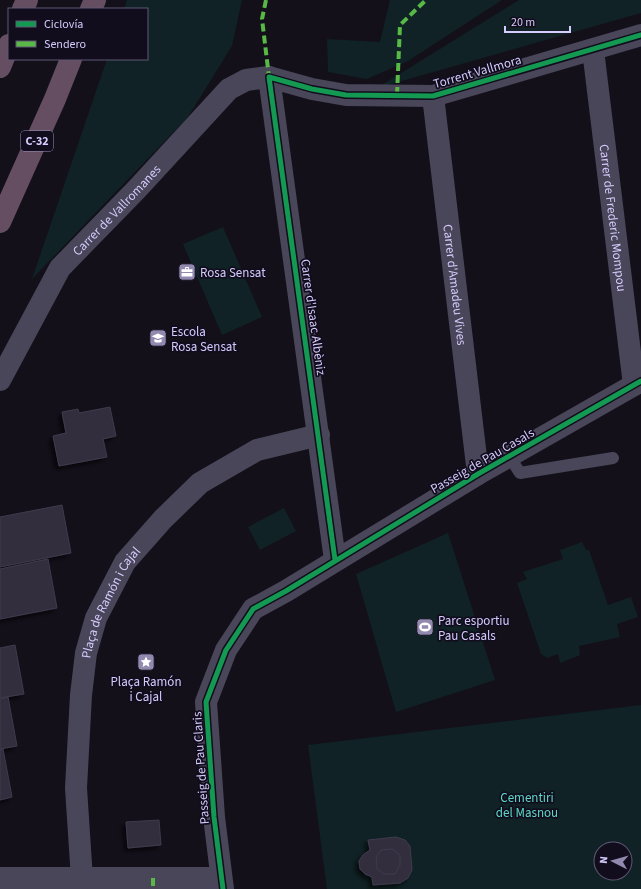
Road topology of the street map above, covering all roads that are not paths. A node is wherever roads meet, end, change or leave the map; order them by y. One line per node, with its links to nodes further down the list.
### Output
1 (641, 35): 3 (street, Torrent Vallmora)
2 (8, 47): 5 (highway)
3 (593, 50): 7 (street, Torrent Vallmora); 10 (street, Carrer de Frederic Mompou)
4 (72, 60): 8 (highway, C-32)
5 (0, 67)
6 (269, 77): 7 (street, Torrent Vallmora); 9 (street, Carrer de Vallromanes); 11 (street, Carrer d'Isaac Albèniz)
7 (433, 96): 14 (street, Carrer d'Amadeu Vives)
8 (0, 222)
9 (0, 380)
10 (638, 383): 12 (street, Passeig de Pau Casals)
11 (319, 435): 15 (street, Carrer d'Isaac Albèniz); 17 (street, Plaça de Ramón i Cajal)
12 (509, 456): 13 (lane); 14 (street, Passeig de Pau Casals)
13 (613, 458)
14 (478, 474): 15 (street, Passeig de Pau Casals)
15 (336, 560): 18 (street, Passeig de Pau Claris)
16 (0, 878): 17 (street)
17 (82, 878): 19 (street)
18 (222, 883): 19 (street)
19 (153, 884)

